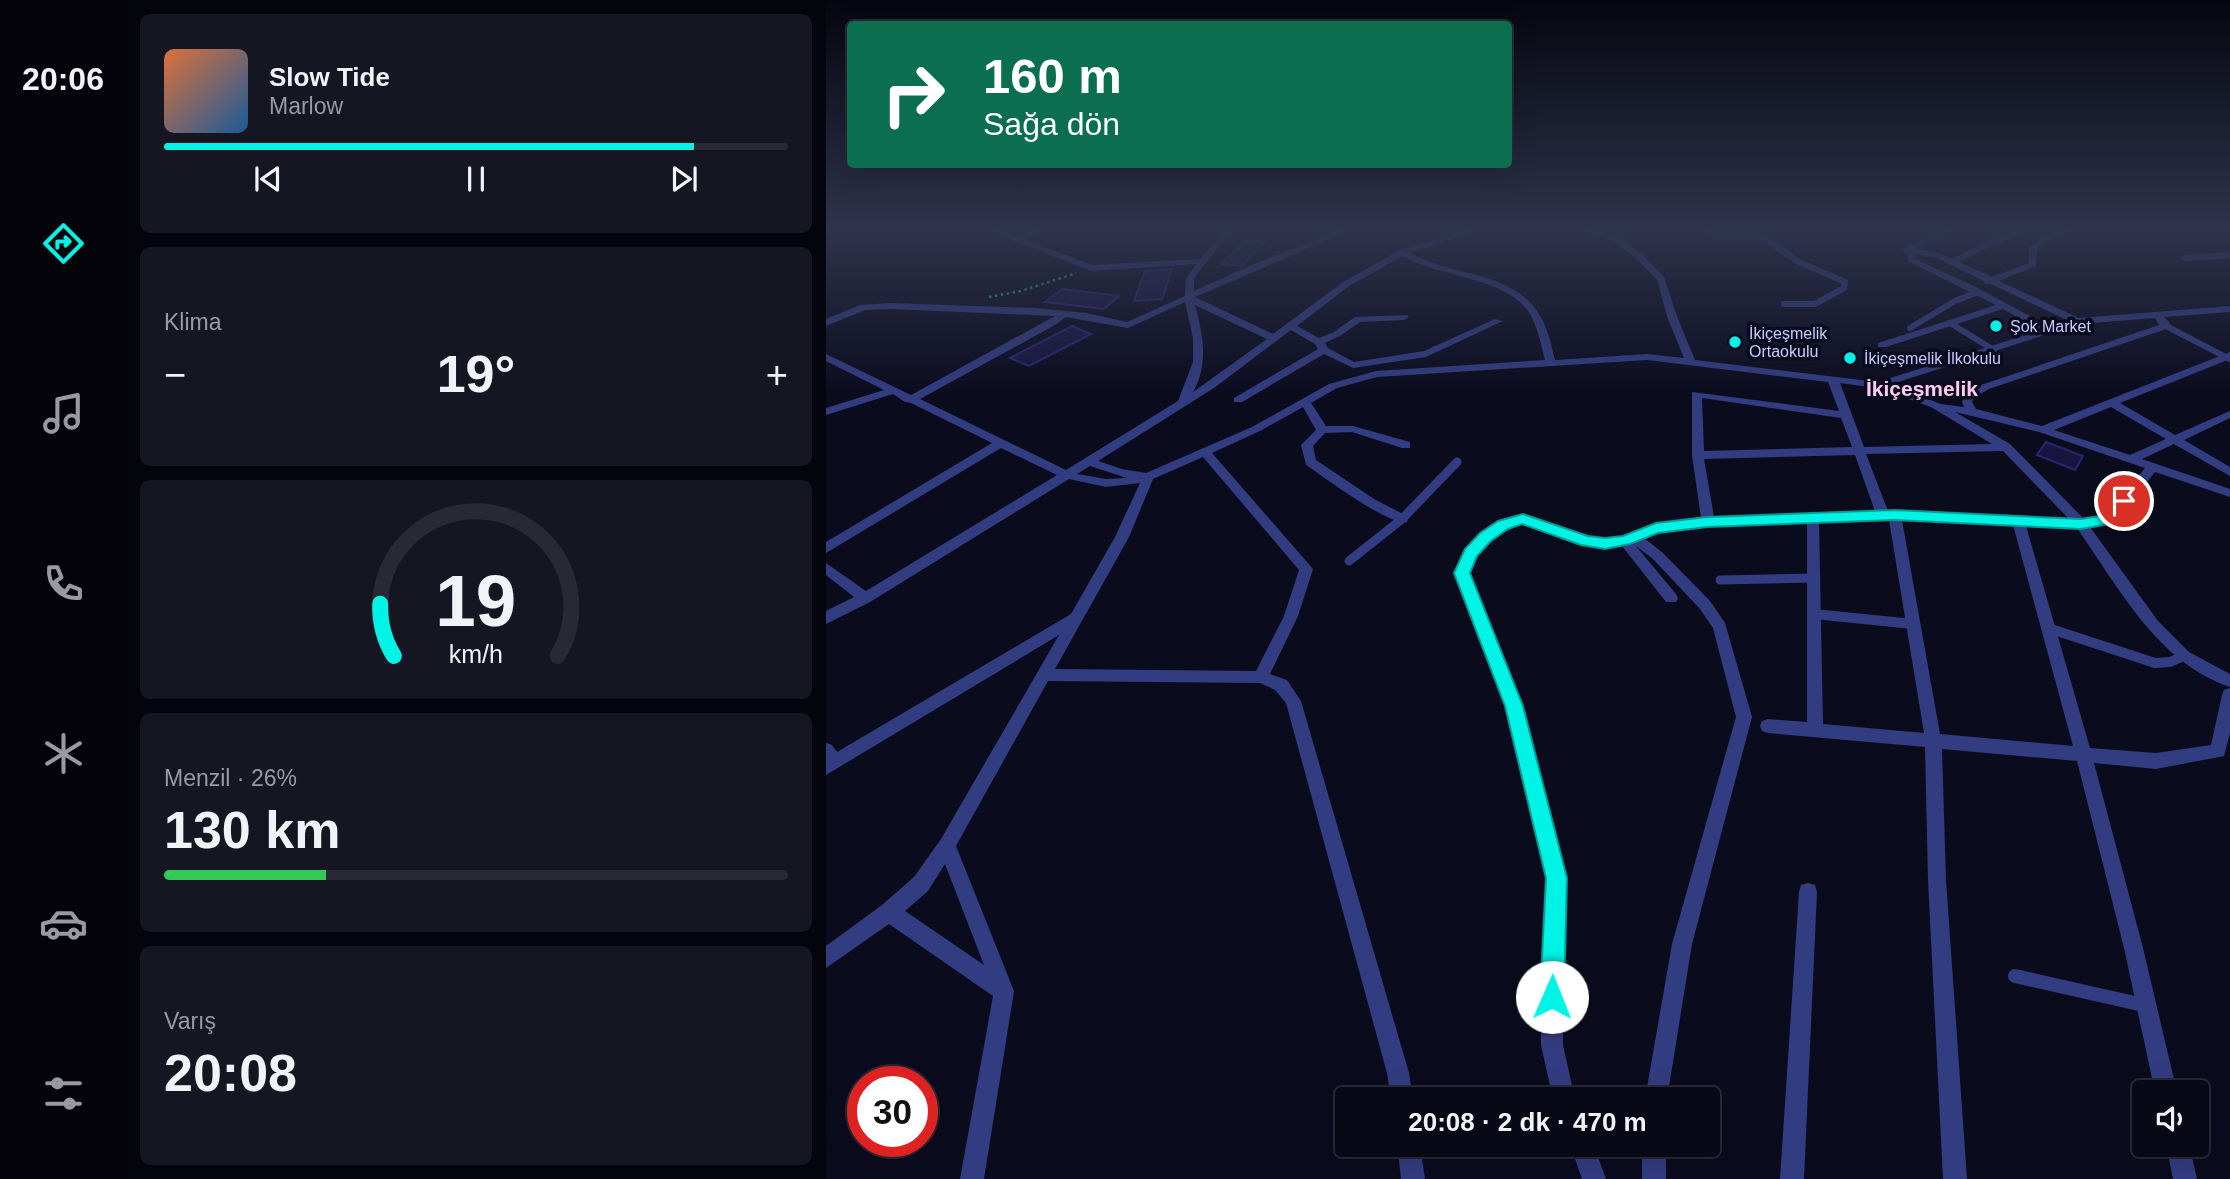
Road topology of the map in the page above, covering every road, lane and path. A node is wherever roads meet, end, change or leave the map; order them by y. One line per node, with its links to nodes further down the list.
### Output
1 (1036, 286): 15 (path)
2 (1189, 286): 12 (street)
3 (1214, 286): 12 (street)
4 (1343, 286): 24 (street)
5 (1496, 286): 33 (street)
6 (1663, 286): 34 (street)
7 (1844, 286): 13 (lane)
8 (1966, 286): 11 (street)
9 (1982, 286): 11 (street)
10 (2005, 286): 20 (street)
11 (1975, 290): 14 (street); 25 (lane)
12 (1189, 298): 17 (street); 27 (street); 42 (street)
13 (1784, 304)
14 (2003, 306): 23 (street); 26 (street)
15 (972, 309): 17 (street); 22 (street)
16 (2228, 310): 21 (street)
17 (1064, 314): 38 (street)
18 (1404, 317): 29 (street)
19 (1498, 321): 29 (street)
20 (2078, 321): 21 (street); 26 (street)
21 (2162, 321): 31 (lane); 44 (street)
22 (826, 323)
23 (1950, 323): 28 (street); 30 (lane)
24 (1290, 326): 27 (street); 29 (street)
25 (1910, 328)
26 (2049, 330): 30 (street)
27 (1273, 338): 42 (street)
28 (1882, 345)
29 (1322, 346): 39 (street)
30 (1994, 349): 36 (street)
31 (2229, 356): 41 (street)
32 (826, 357): 37 (street)
33 (1551, 362): 34 (street); 40 (street)
34 (1691, 362): 35 (street)
35 (1833, 380): 36 (street); 47 (street)
36 (1879, 386): 43 (street)
37 (891, 391): 38 (street); 45 (street)
38 (909, 400): 51 (street)
39 (1238, 400)
40 (1305, 402): 48 (street); 55 (street)
41 (2111, 402): 49 (street); 50 (street)
42 (1179, 404): 58 (street)
43 (1935, 405): 44 (street); 53 (street)
44 (1971, 411): 49 (street)
45 (826, 412)
46 (2230, 414): 50 (street)
47 (1844, 415): 54 (street); 56 (street)
48 (1322, 430): 52 (street); 66 (street)
49 (2043, 430): 57 (street)
50 (2174, 439): 57 (street); 61 (street)
51 (1000, 443): 62 (street); 72 (street)
52 (1406, 445)
53 (2006, 447): 54 (street); 70 (street)
54 (1859, 449): 56 (street); 65 (street)
55 (1206, 452): 63 (street); 86 (street)
56 (1698, 455): 69 (street)
57 (2132, 459): 60 (street)
58 (1088, 461): 62 (street); 63 (street)
59 (1457, 463): 66 (lane)
60 (2153, 466): 64 (street); 70 (street)
61 (2230, 472)
62 (1064, 474): 63 (street); 77 (street)
63 (1148, 477): 81 (street)
64 (2227, 487)
65 (1889, 515): 67 (street); 68 (street); 82 (street)
66 (1402, 519): 73 (lane)
67 (1813, 519): 69 (street); 75 (street)
68 (2018, 520): 70 (street); 83 (street)
69 (1707, 522): 71 (street)
70 (2081, 524): 84 (street)
71 (1630, 539): 78 (street); 103 (street); 104 (street)
72 (826, 548)
73 (1349, 561)
74 (826, 568): 77 (street)
75 (1814, 578): 76 (lane); 79 (street)
76 (1720, 580)
77 (865, 598): 80 (street)
78 (1671, 598)
79 (1814, 614): 82 (lane); 90 (street)
80 (826, 618)
81 (1076, 618): 85 (street); 93 (street)
82 (1913, 624): 91 (street)
83 (2048, 628): 84 (lane); 92 (street)
84 (2184, 656): 87 (street)
85 (1044, 675): 86 (street); 94 (street)
86 (1261, 677): 102 (street)
87 (2230, 681)
88 (2230, 695): 92 (street)
89 (1768, 726): 90 (street)
90 (1815, 731): 91 (street)
91 (1933, 740): 92 (street); 114 (street)
92 (2084, 755): 100 (street)
93 (829, 759)
94 (947, 845): 96 (street); 99 (street)
95 (1808, 892): 113 (street)
96 (889, 912): 97 (street); 99 (street)
97 (826, 958)
98 (2015, 976): 100 (lane)
99 (1004, 991): 109 (street)
100 (2148, 1006): 101 (street)
101 (2163, 1080)
102 (1400, 1087)
103 (1561, 1087)
104 (1658, 1087)
105 (1410, 1157): 110 (street)
106 (1586, 1157): 111 (street)
107 (1654, 1157): 112 (street)
108 (2180, 1157): 115 (street)
109 (972, 1179)
110 (1413, 1179)
111 (1594, 1179)
112 (1654, 1179)
113 (1792, 1179)
114 (1955, 1179)
115 (2185, 1179)

